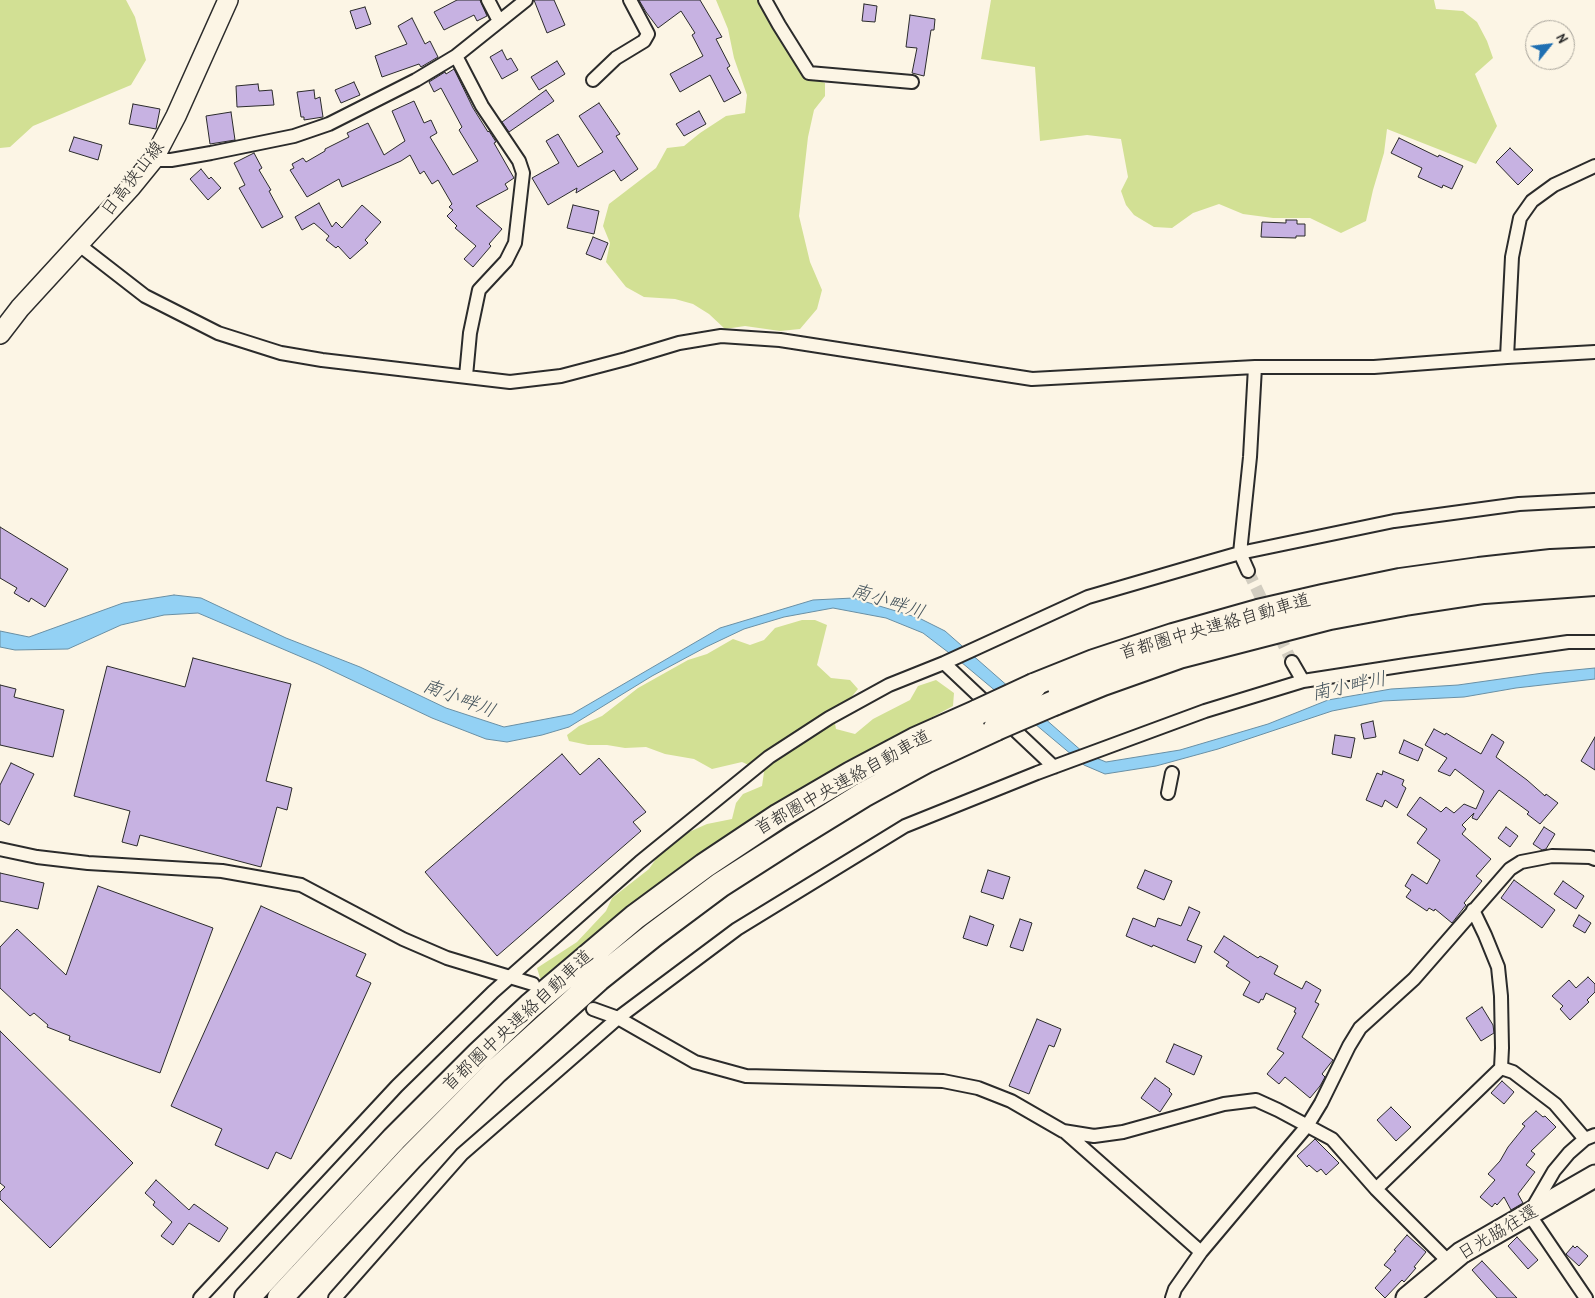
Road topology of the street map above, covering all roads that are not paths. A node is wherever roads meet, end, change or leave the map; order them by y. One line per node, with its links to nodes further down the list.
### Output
1 (228, 0): 10 (main road, 日高狭山線)
2 (488, 0): 6 (street)
3 (526, 0): 6 (street)
4 (630, 0): 8 (street)
5 (765, 0): 9 (street)
6 (499, 22): 7 (street)
7 (456, 56): 10 (street); 17 (street)
8 (593, 80)
9 (912, 82)
10 (152, 160): 12 (main road, 日高狭山線)
11 (1595, 166): 15 (street)
12 (78, 244): 13 (main road, 日高狭山線); 17 (street)
13 (0, 334)
14 (1595, 352): 15 (street)
15 (1507, 356): 16 (street)
16 (1255, 367): 17 (street); 19 (street)
17 (466, 376)
18 (1595, 500): 19 (street)
19 (1240, 553): 21 (street); 25 (street)
20 (1595, 560): 47 (highway, 首都圏中央連絡自動車道, bridge)
21 (1248, 571)
22 (1595, 583): 48 (highway, 首都圏中央連絡自動車道, bridge)
23 (1595, 642): 26 (street)
24 (1292, 662): 26 (street)
25 (944, 663): 27 (street); 33 (street)
26 (1303, 681): 27 (street)
27 (1054, 767): 36 (street)
28 (1172, 773): 29 (street)
29 (1168, 792)
30 (0, 849): 33 (street)
31 (1595, 859): 32 (street)
32 (1473, 910): 37 (street); 38 (street)
33 (512, 976): 34 (street); 46 (street)
34 (534, 984)
35 (593, 1009): 36 (street)
36 (618, 1018): 39 (street); 49 (street)
37 (1500, 1068): 40 (street); 42 (street)
38 (1307, 1126): 39 (street); 42 (street); 44 (street)
39 (1063, 1130): 44 (street)
40 (1590, 1137): 43 (street)
41 (1595, 1176): 43 (highway, 日光脇往還)
42 (1376, 1189): 45 (street)
43 (1529, 1214): 45 (highway, 日光脇往還); 52 (street)
44 (1201, 1252): 50 (street)
45 (1450, 1263): 51 (highway, 日光脇往還)
46 (200, 1298)
47 (247, 1298)
48 (280, 1298)
49 (335, 1298)
50 (1172, 1298)
51 (1407, 1298)
52 (1586, 1298)

